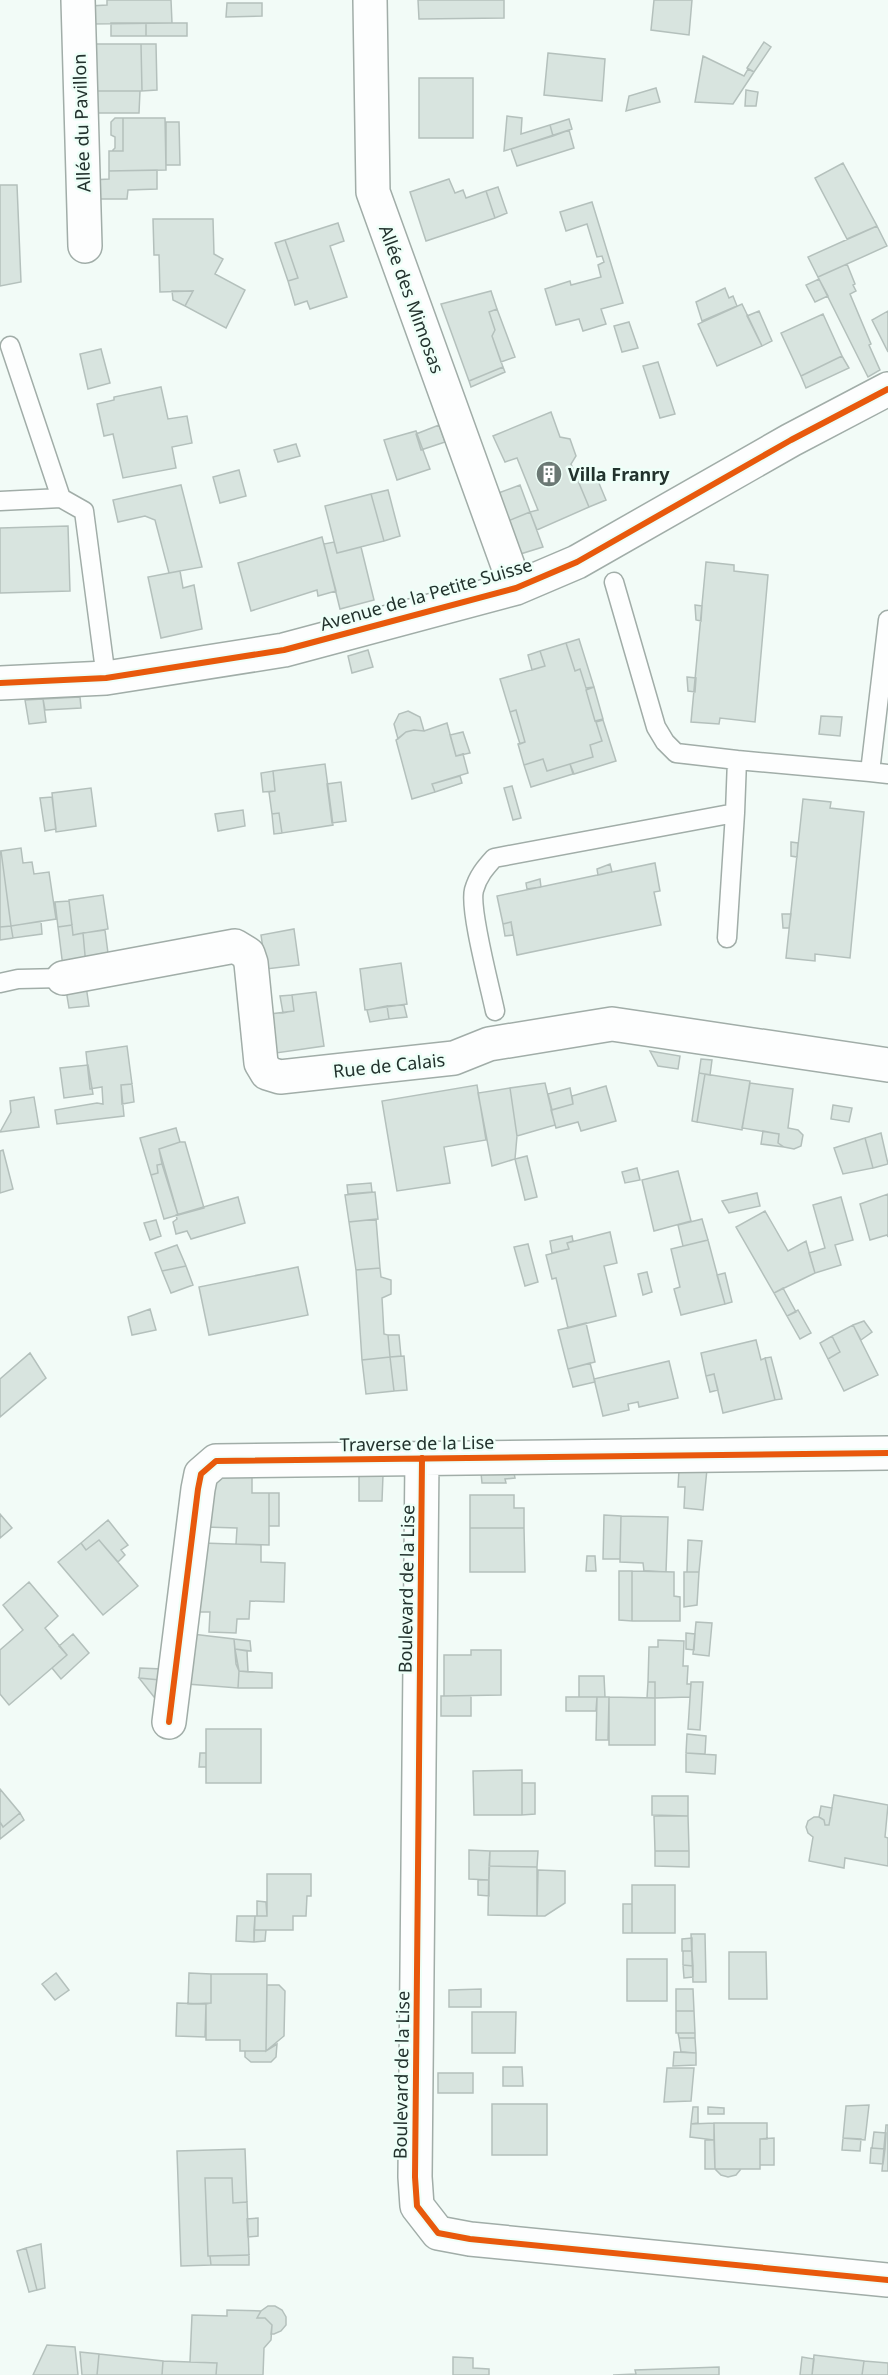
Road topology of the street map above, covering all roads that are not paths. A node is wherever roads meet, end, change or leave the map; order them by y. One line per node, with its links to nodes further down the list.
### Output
1 (78, 0): 3 (street, Allée du Pavillon)
2 (370, 0): 9 (street, Allée des Mimosas)
3 (85, 246)
4 (10, 346): 6 (lane)
5 (888, 389): 9 (street, Avenue de la Petite Suisse)
6 (61, 498): 7 (lane); 11 (lane)
7 (0, 501)
8 (614, 582): 13 (lane)
9 (516, 588): 11 (street, Avenue de la Petite Suisse)
10 (888, 620): 14 (lane)
11 (106, 678): 12 (street, Avenue de la Petite Suisse)
12 (0, 683)
13 (737, 760): 14 (lane); 15 (lane)
14 (879, 773)
15 (735, 813): 16 (lane); 19 (lane)
16 (727, 938)
17 (63, 978): 18 (lane); 20 (street, Rue de Calais)
18 (0, 983)
19 (495, 1011)
20 (888, 1065)
21 (888, 1452): 22 (street, Traverse de la Lise)
22 (422, 1458): 23 (street, Traverse de la Lise); 24 (street, Boulevard de la Lise)
23 (169, 1722)
24 (888, 2280)

